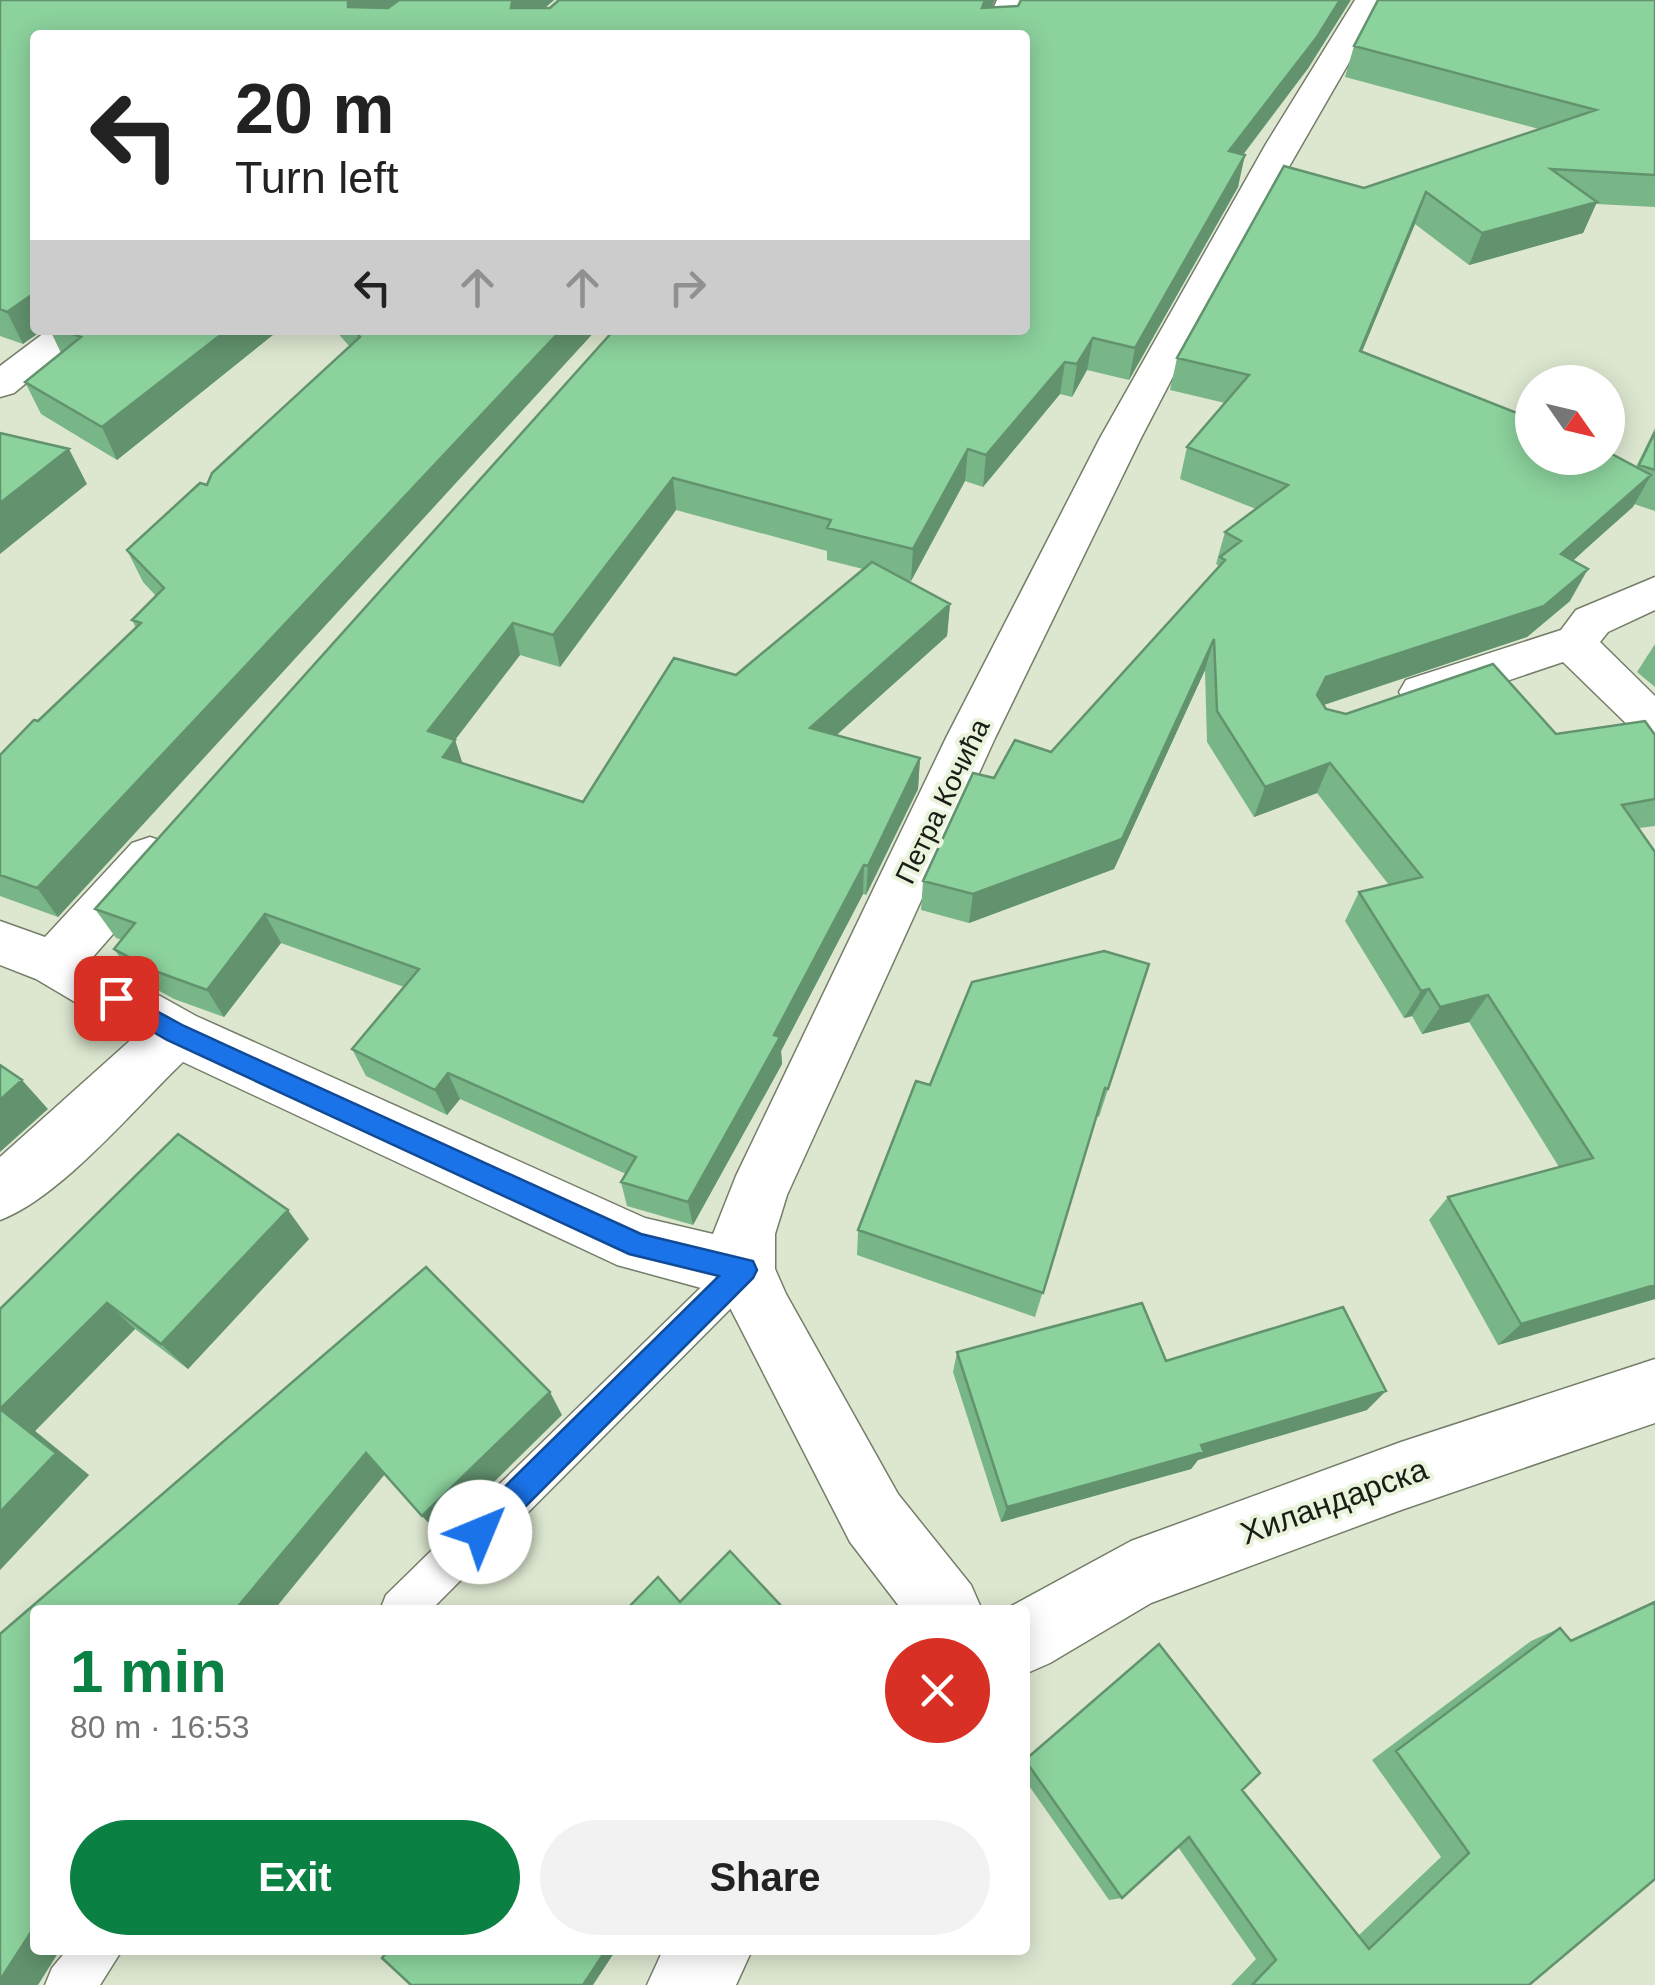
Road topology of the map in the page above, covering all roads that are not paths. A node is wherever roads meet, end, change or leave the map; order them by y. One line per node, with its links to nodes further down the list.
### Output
1 (1012, 0): 3 (street)
2 (1370, 0): 15 (street, Петра Кочића)
3 (999, 30)
4 (65, 335): 5 (street)
5 (0, 384)
6 (1655, 592): 7 (street)
7 (1577, 641): 8 (street); 9 (street)
8 (1385, 706)
9 (1655, 723)
10 (174, 830): 12 (street)
11 (0, 943): 12 (street)
12 (55, 962): 13 (street)
13 (176, 1033): 14 (street); 15 (street)
14 (0, 1193)
15 (744, 1270): 17 (lane); 18 (street)
16 (1655, 1390): 19 (street, Хиландарска)
17 (406, 1605)
18 (942, 1605)
19 (1030, 1635)
20 (94, 1955): 22 (lane)
21 (708, 1955): 23 (street)
22 (69, 1985)
23 (687, 1985)

